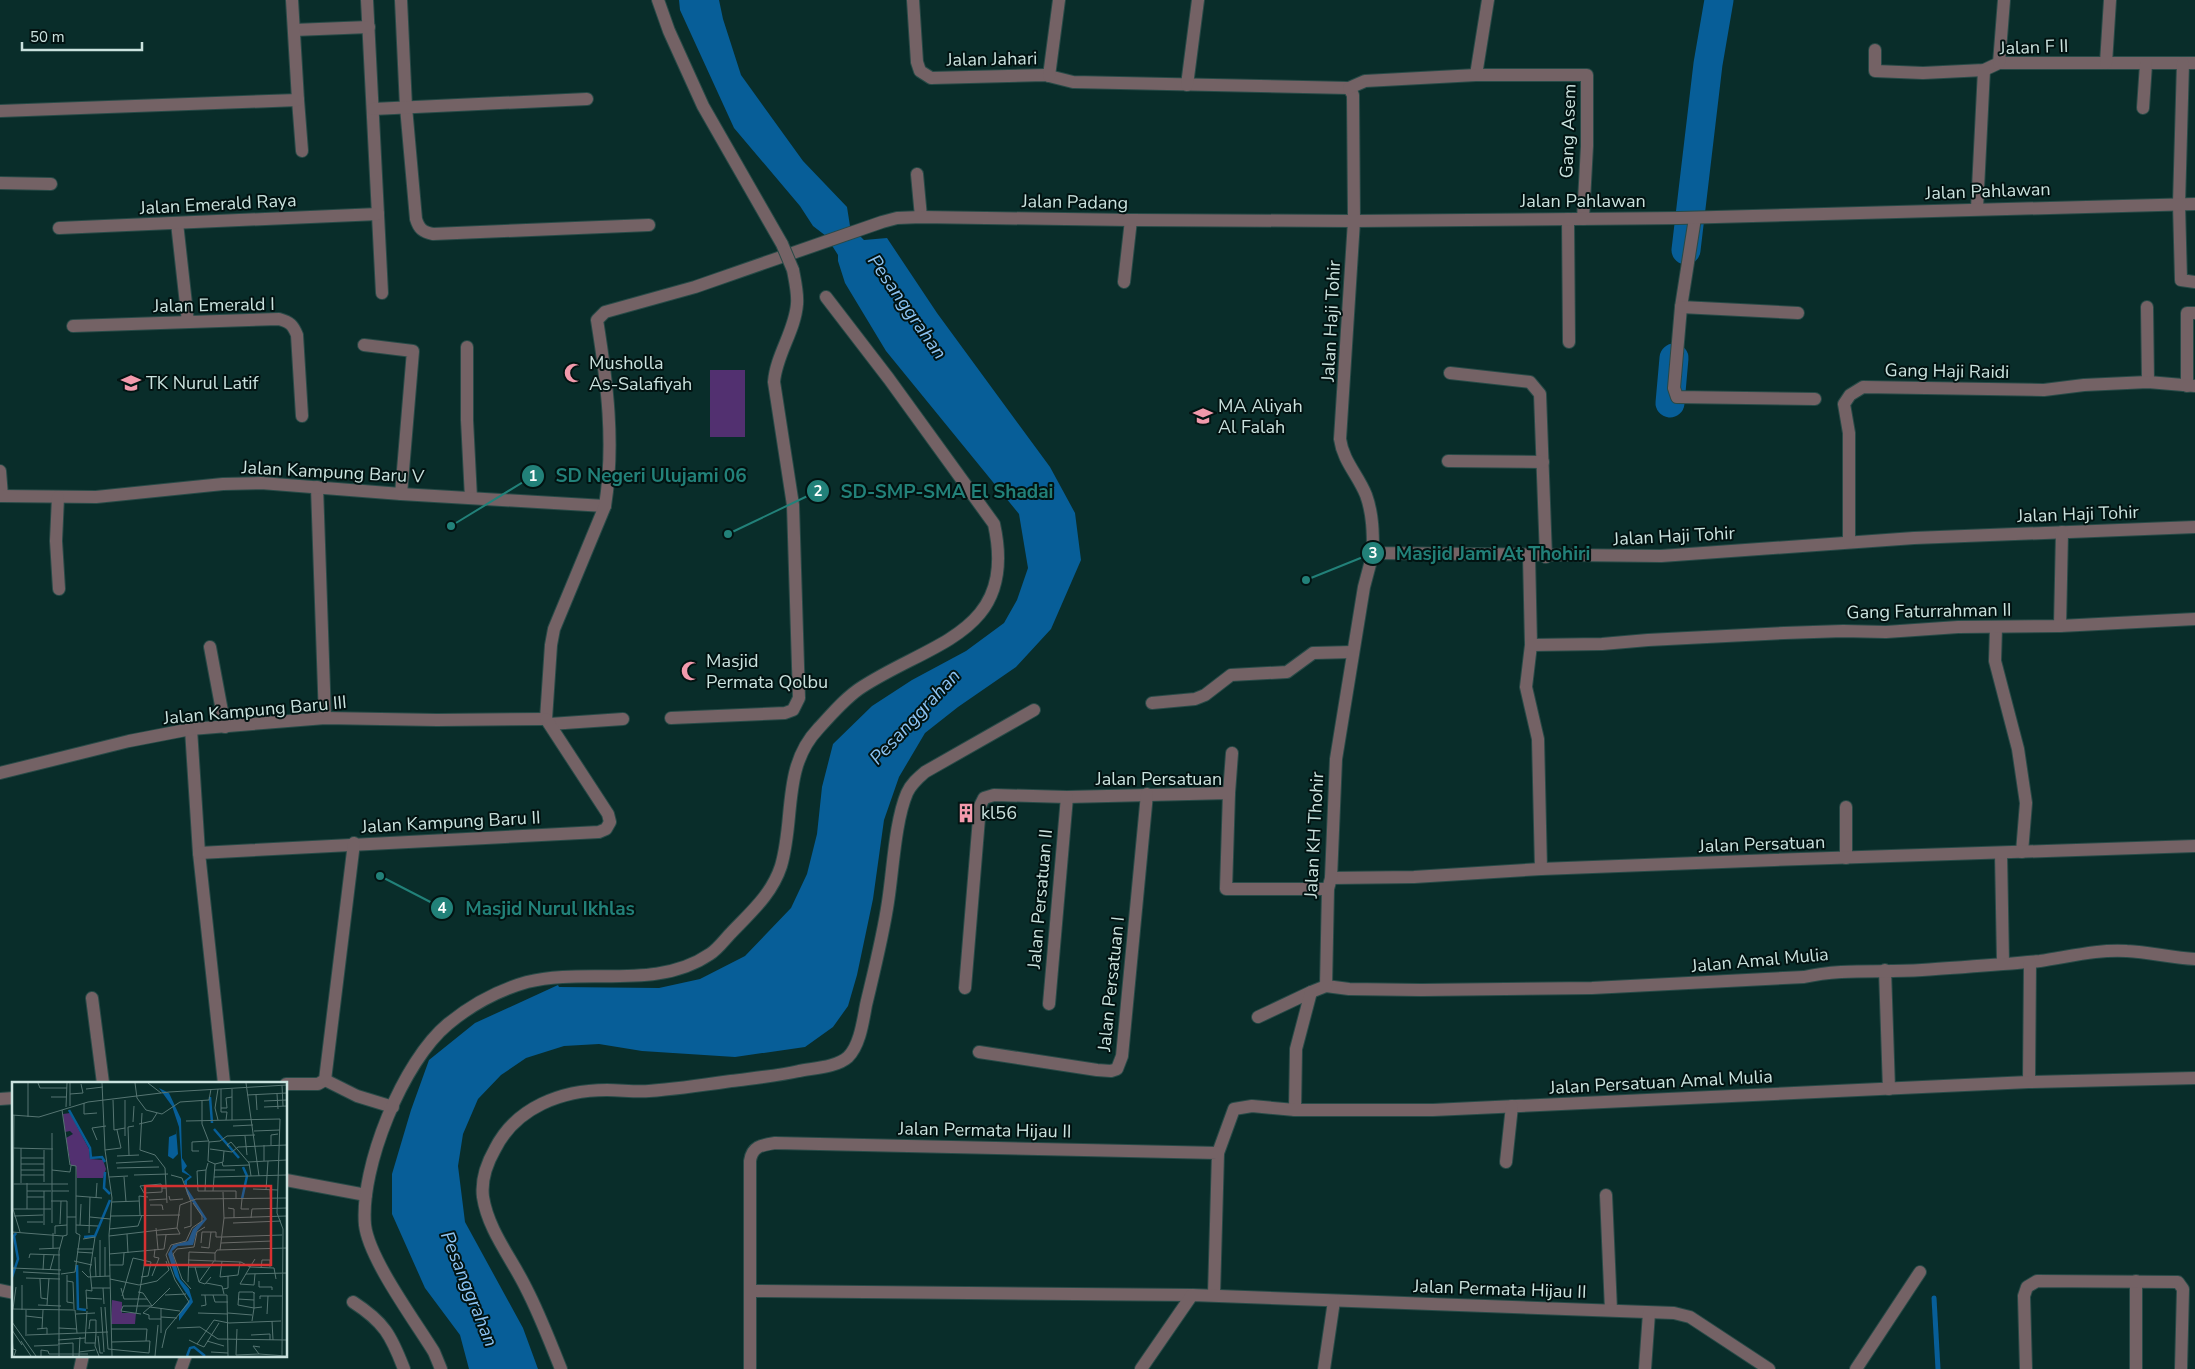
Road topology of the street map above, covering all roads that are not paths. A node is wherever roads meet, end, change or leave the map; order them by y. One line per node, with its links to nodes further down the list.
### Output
1 (292, 0): 12 (street)
2 (367, 0): 11 (street)
3 (402, 0): 25 (street)
4 (658, 0): 89 (street, bridge)
5 (913, 0): 20 (street, Jalan Jahari)
6 (1059, 0): 20 (street, Jalan Jahari)
7 (1198, 0): 21 (street)
8 (1488, 0): 19 (street)
9 (2004, 0): 14 (street)
10 (2110, 0): 15 (street)
11 (369, 27): 12 (street); 27 (street)
12 (294, 30): 24 (street)
13 (1874, 50): 18 (street)
14 (1999, 63): 15 (street, Jalan F II); 18 (street, Jalan F II)
15 (2106, 63): 17 (street, Jalan F II)
16 (2189, 63): 17 (street, Jalan F II); 33 (street)
17 (2146, 64): 26 (street)
18 (1984, 70): 35 (street, Jalan F II)
19 (1476, 75): 22 (street); 40 (street, Gang Asem)
20 (1049, 76): 21 (street, Jalan Jahari)
21 (1187, 85): 22 (street)
22 (1349, 88): 42 (street)
23 (587, 99): 25 (street)
24 (298, 100): 28 (street); 29 (street)
25 (406, 107): 27 (street); 44 (street)
26 (2143, 108)
27 (373, 109): 36 (street)
28 (0, 112)
29 (302, 151)
30 (917, 174): 37 (street)
31 (0, 183): 32 (street)
32 (51, 184)
33 (2179, 204): 34 (street, Jalan Pahlawan); 35 (street, Jalan Pahlawan); 47 (street)
34 (2195, 204)
35 (1977, 208): 38 (street, Jalan Pahlawan)
36 (378, 214): 43 (street, Jalan Emerald Raya); 48 (street)
37 (921, 217): 41 (street, Jalan Padang); 72 (street, Jalan Padang)
38 (1689, 218): 40 (street, Jalan Pahlawan); 50 (street)
39 (1568, 219): 40 (street, Jalan Pahlawan); 42 (street, Jalan Pahlawan); 56 (street)
40 (1582, 219)
41 (1131, 220): 42 (street, Jalan Padang); 46 (street)
42 (1354, 221): 76 (street, Jalan Haji Tohir)
43 (177, 223): 45 (street, Jalan Emerald Raya); 54 (street)
44 (649, 225)
45 (58, 228)
46 (1124, 282)
47 (2195, 282)
48 (382, 293)
49 (826, 297): 127 (street)
50 (1681, 307): 52 (street); 62 (street)
51 (2147, 307): 60 (street)
52 (1798, 313)
53 (2195, 313): 61 (street)
54 (188, 322): 55 (street, Jalan Emerald I); 63 (street, Jalan Emerald I)
55 (73, 326)
56 (1569, 342)
57 (364, 345): 68 (street)
58 (467, 347): 71 (street)
59 (1450, 373): 65 (street)
60 (2148, 382): 61 (street, Gang Haji Raidi); 75 (street, Gang Haji Raidi)
61 (2191, 386)
62 (1815, 399)
63 (302, 416)
64 (1448, 460): 65 (street)
65 (1544, 462): 78 (street)
66 (0, 471): 69 (street)
67 (317, 487): 68 (street, Jalan Kampung Baru V); 70 (street, Jalan Kampung Baru V); 88 (street)
68 (401, 494): 71 (street, Jalan Kampung Baru V)
69 (1, 496): 70 (street, Jalan Kampung Baru V)
70 (58, 497): 79 (street)
71 (471, 498): 72 (street, Jalan Kampung Baru V)
72 (605, 506): 91 (street)
73 (2195, 527): 74 (street, Jalan Haji Tohir)
74 (2062, 532): 75 (street, Jalan Haji Tohir); 81 (street)
75 (1849, 542): 78 (street, Jalan Haji Tohir)
76 (1373, 554): 77 (street, Jalan Haji Tohir); 85 (street, Jalan KH Thohir)
77 (1529, 556): 78 (street, Jalan Haji Tohir); 83 (street)
78 (1546, 557)
79 (59, 589)
80 (2195, 619): 81 (street, Gang Faturrahman II)
81 (2060, 626): 82 (street, Gang Faturrahman II)
82 (1996, 627): 83 (street, Gang Faturrahman II); 102 (street)
83 (1531, 645): 106 (street)
84 (210, 647): 92 (street)
85 (1353, 652): 86 (street); 107 (street, Jalan KH Thohir)
86 (1152, 703)
87 (1034, 710): 149 (street)
88 (325, 718): 91 (street, Jalan Kampung Baru III); 92 (street, Jalan Kampung Baru III)
89 (670, 718)
90 (623, 720): 91 (street, Jalan Kampung Baru III)
91 (548, 721): 100 (street, Jalan Kampung Baru II)
92 (225, 727): 93 (street, Jalan Kampung Baru III)
93 (191, 729): 95 (street, Jalan Kampung Baru III); 103 (street)
94 (1232, 753): 96 (street)
95 (0, 773)
96 (1229, 793): 97 (street, Jalan Persatuan); 107 (street, Jalan Persatuan)
97 (1147, 794): 98 (street, Jalan Persatuan); 118 (street, Jalan Persatuan I)
98 (1067, 797): 113 (street, Jalan Persatuan); 116 (street, Jalan Persatuan II)
99 (1846, 807): 105 (street)
100 (354, 844): 103 (street); 120 (street, Jalan Kampung Baru II)
101 (2195, 846): 102 (street, Jalan Persatuan)
102 (2022, 852): 104 (street, Jalan Persatuan)
103 (199, 853): 122 (street)
104 (2000, 853): 105 (street, Jalan Persatuan); 110 (street)
105 (1846, 858): 106 (street, Jalan Persatuan)
106 (1541, 869): 107 (street, Jalan Persatuan)
107 (1330, 884): 112 (street, Jalan KH Thohir)
108 (2195, 959): 109 (street, Jalan Amal Mulia)
109 (2030, 962): 110 (street, Jalan Amal Mulia); 123 (street)
110 (2003, 963): 111 (street, Jalan Amal Mulia)
111 (1886, 970): 112 (street, Jalan Amal Mulia); 125 (street)
112 (1326, 986): 114 (street)
113 (965, 988)
114 (1312, 992): 117 (street); 128 (street)
115 (92, 998): 121 (street)
116 (1049, 1004)
117 (1258, 1017)
118 (979, 1052)
119 (2195, 1078): 123 (street, Jalan Persatuan Amal Mulia)
120 (325, 1080): 124 (street); 127 (street)
121 (103, 1082)
122 (224, 1082)
123 (2029, 1082): 125 (street, Jalan Persatuan Amal Mulia)
124 (288, 1084)
125 (1890, 1089): 126 (street, Jalan Persatuan Amal Mulia)
126 (1512, 1106): 128 (street, Jalan Persatuan Amal Mulia); 130 (street)
127 (392, 1107): 132 (street)
128 (1295, 1110): 129 (street, Jalan Persatuan Amal Mulia)
129 (1218, 1153): 136 (street, Jalan Permata Hijau II); 138 (street)
130 (1506, 1162)
131 (288, 1180): 132 (street)
132 (366, 1195): 148 (street)
133 (1606, 1195): 141 (street)
134 (1920, 1272): 155 (street)
135 (2136, 1281): 156 (street); 157 (street); 158 (street)
136 (751, 1291): 137 (street, Jalan Permata Hijau II); 150 (street, Jalan Permata Hijau II)
137 (1192, 1295): 138 (street, Jalan Permata Hijau II); 151 (street)
138 (1214, 1295): 139 (street, Jalan Permata Hijau II)
139 (1334, 1301): 141 (street, Jalan Permata Hijau II); 152 (street)
140 (353, 1302): 147 (street)
141 (1611, 1310): 142 (street, Jalan Permata Hijau II)
142 (1650, 1313): 153 (street); 154 (street, Jalan Permata Hijau II)
143 (83, 1356): 145 (street)
144 (186, 1356): 146 (street)
145 (80, 1369)
146 (181, 1369)
147 (404, 1369)
148 (441, 1369)
149 (561, 1369)
150 (750, 1369)
151 (1141, 1369)
152 (1324, 1369)
153 (1645, 1369)
154 (1769, 1369)
155 (1856, 1369)
156 (2026, 1369)
157 (2136, 1369)
158 (2181, 1369)

